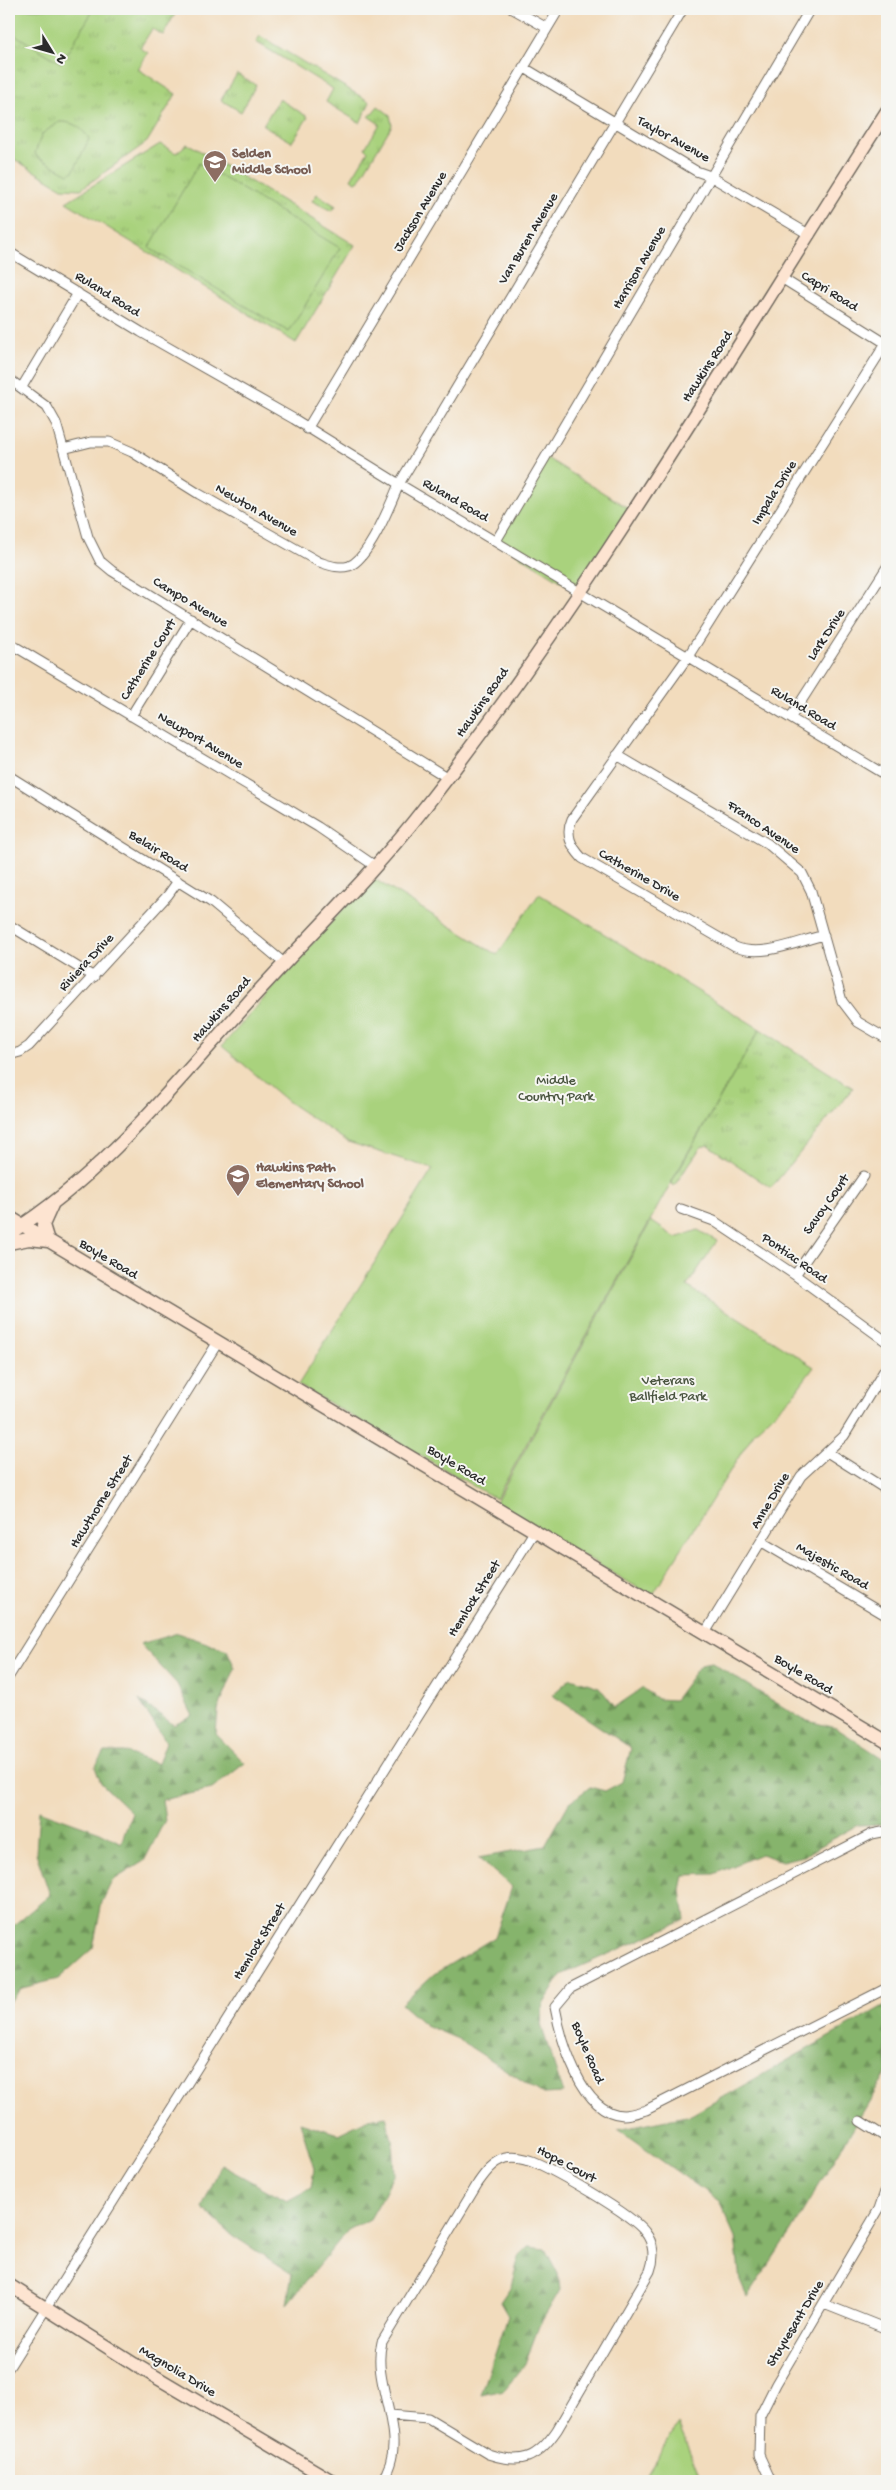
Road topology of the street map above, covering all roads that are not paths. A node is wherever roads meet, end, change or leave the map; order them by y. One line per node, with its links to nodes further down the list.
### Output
1 (513, 9): 5 (street)
2 (558, 9): 5 (street, Jackson Avenue)
3 (683, 9): 8 (street, Van Buren Avenue)
4 (810, 9): 9 (street, Harrison Avenue)
5 (547, 28): 6 (street, Jackson Avenue)
6 (523, 67): 8 (street, Taylor Avenue); 17 (street, Jackson Avenue)
7 (887, 111): 10 (street, Hawkins Road)
8 (614, 123): 9 (street, Taylor Avenue); 19 (street, Van Buren Avenue)
9 (710, 176): 10 (street, Taylor Avenue); 20 (street, Harrison Avenue)
10 (810, 235): 12 (street, Hawkins Road)
11 (9, 252): 13 (street, Ruland Road)
12 (782, 279): 14 (street, Capri Road); 22 (street, Hawkins Road)
13 (78, 292): 16 (street); 17 (street, Ruland Road)
14 (886, 343): 25 (street, Impala Drive)
15 (9, 379): 16 (street, Campo Avenue)
16 (22, 387): 18 (street, Campo Avenue)
17 (307, 429): 19 (street, Ruland Road)
18 (63, 449): 19 (street, Newton Avenue); 23 (street, Campo Avenue)
19 (399, 484): 20 (street, Ruland Road)
20 (496, 541): 22 (street, Ruland Road)
21 (887, 566): 27 (street, Lark Drive)
22 (580, 593): 25 (street, Ruland Road); 31 (street, Hawkins Road)
23 (191, 619): 26 (street, Catherine Court); 31 (street, Campo Avenue)
24 (9, 643): 26 (street, Newport Avenue)
25 (687, 658): 27 (street, Ruland Road); 28 (street, Catherine Drive)
26 (131, 716): 32 (street, Newport Avenue)
27 (791, 717): 30 (street, Ruland Road)
28 (617, 755): 35 (street, Franco Avenue); 35 (street, Catherine Drive)
29 (9, 776): 33 (street, Belair Road)
30 (887, 776)
31 (448, 778): 32 (street, Hawkins Road)
32 (375, 866): 36 (street, Hawkins Road)
33 (178, 881): 36 (street, Belair Road); 37 (street, Riviera Drive)
34 (9, 925): 37 (street)
35 (824, 935): 38 (street, Franco Avenue)
36 (284, 963): 41 (street, Hawkins Road)
37 (94, 977): 39 (street, Riviera Drive)
38 (887, 1039)
39 (9, 1055)
40 (864, 1176): 48 (street, Savoy Court)
41 (56, 1199): 44 (street, Hawkins Road); 46 (street)
42 (681, 1209): 48 (street, Pontiac Road)
43 (9, 1217): 44 (street, Boyle Road)
44 (23, 1225): 45 (street, Hawkins Road); 46 (street, Boyle Road)
45 (9, 1234)
46 (48, 1241): 47 (street); 49 (street, Boyle Road)
47 (9, 1243)
48 (794, 1275): 50 (street, Pontiac Road)
49 (218, 1342): 54 (street, Boyle Road); 58 (street, Hawthorne Street)
50 (887, 1342)
51 (887, 1366): 52 (street, Anne Drive)
52 (827, 1452): 53 (street); 55 (street, Anne Drive)
53 (887, 1490)
54 (534, 1532): 57 (street, Boyle Road); 67 (street, Hemlock Street)
55 (762, 1542): 56 (street, Majestic Road); 57 (street, Anne Drive)
56 (887, 1616)
57 (705, 1633): 59 (street, Boyle Road)
58 (9, 1676)
59 (887, 1742)
60 (887, 1831): 61 (street, Boyle Road)
61 (887, 1988)
62 (860, 2121): 63 (street)
63 (887, 2138)
64 (887, 2186): 66 (street, Stuyvesant Drive)
65 (9, 2286): 67 (street, Magnolia Drive)
66 (824, 2304): 68 (street); 73 (street, Stuyvesant Drive)
67 (46, 2308): 69 (street, Hemlock Street); 71 (street, Magnolia Drive)
68 (887, 2329)
69 (9, 2366)
70 (390, 2415): 70 (street, Hope Court); 72 (street, Hope Court)
71 (332, 2481)
72 (381, 2481)
73 (771, 2481)

